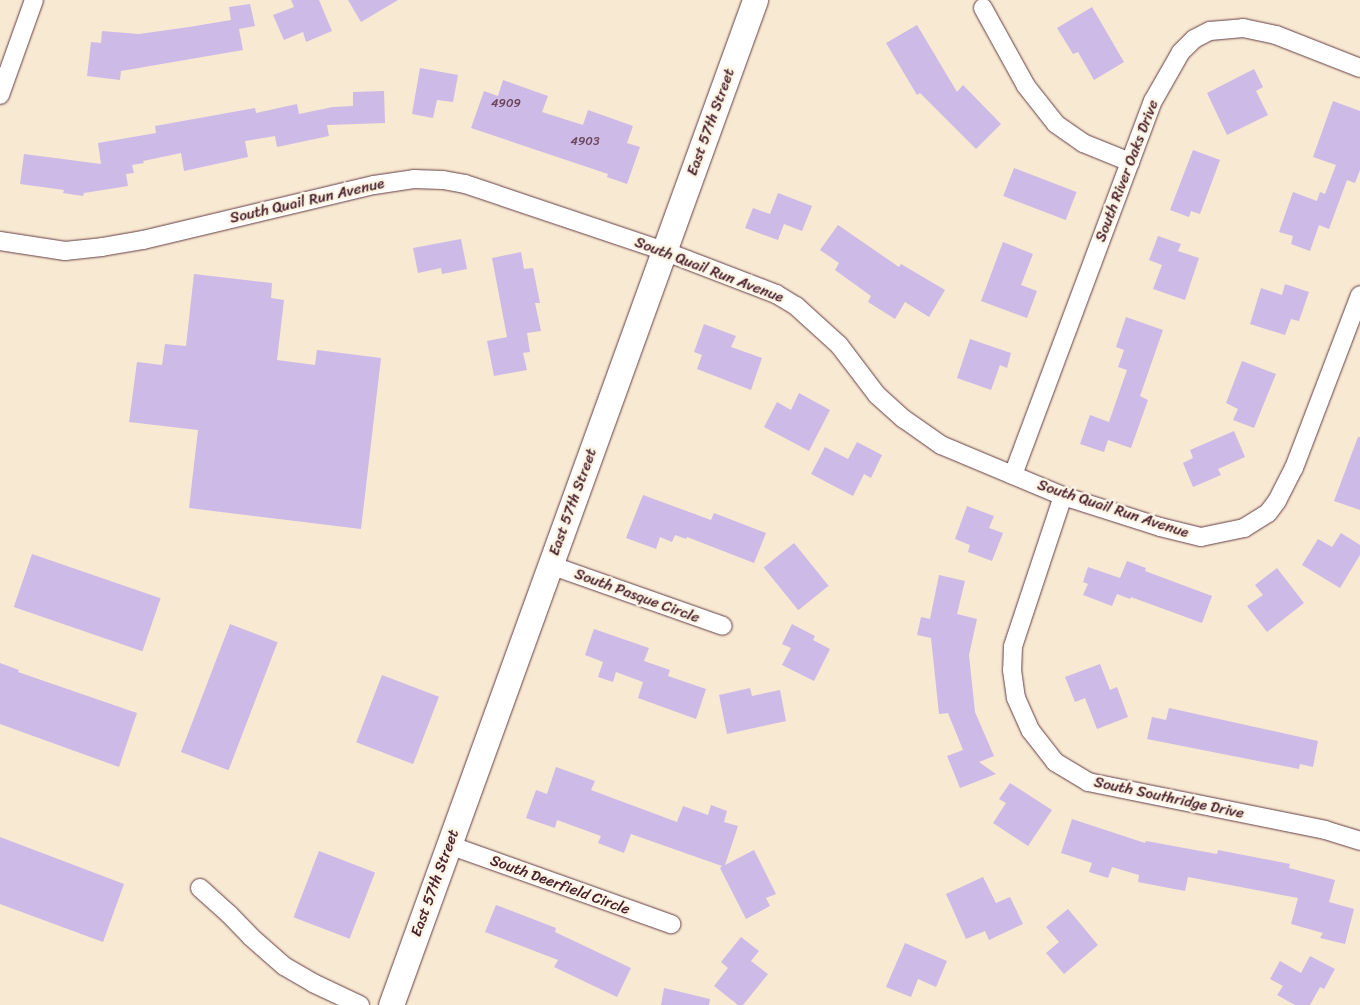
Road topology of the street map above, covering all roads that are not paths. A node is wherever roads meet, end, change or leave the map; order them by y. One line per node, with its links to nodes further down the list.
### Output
1 (34, 0): 5 (street)
2 (755, 0): 8 (main road, East 57th Street)
3 (983, 8): 6 (street)
4 (1360, 68): 6 (street, South River Oaks Drive)
5 (0, 95)
6 (1130, 162): 10 (street, South River Oaks Drive)
7 (0, 241): 8 (street, South Quail Run Avenue)
8 (664, 251): 10 (street, South Quail Run Avenue); 12 (main road, East 57th Street)
9 (1360, 295): 11 (street, South Quail Run Avenue)
10 (1013, 475): 11 (street, South Quail Run Avenue)
11 (1063, 496): 14 (street, South Southridge Drive)
12 (550, 565): 13 (street, South Pasque Circle); 15 (main road, East 57th Street)
13 (723, 626)
14 (1360, 841)
15 (449, 845): 17 (street, South Deerfield Circle); 19 (main road, East 57th Street)
16 (200, 888): 18 (street)
17 (670, 924)
18 (360, 1005)
19 (391, 1005)

